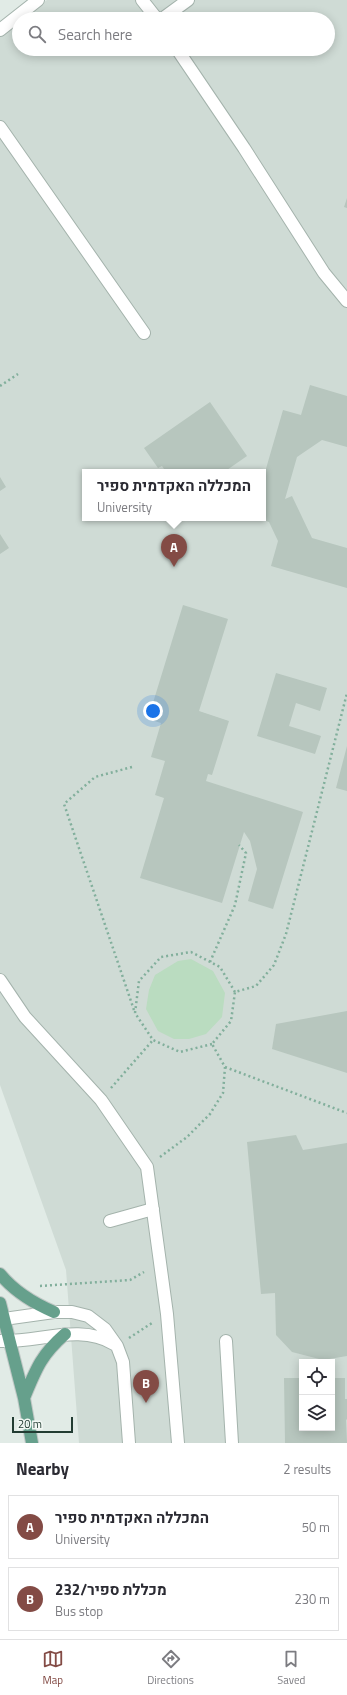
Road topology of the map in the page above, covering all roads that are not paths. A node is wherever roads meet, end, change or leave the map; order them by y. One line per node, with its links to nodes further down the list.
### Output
1 (38, 0): 4 (street)
2 (142, 0): 5 (street)
3 (188, 0): 6 (street)
4 (23, 12)
5 (151, 12)
6 (172, 12)
7 (12, 21): 8 (street)
8 (0, 30)
9 (183, 56): 11 (street)
10 (0, 127): 12 (street)
11 (347, 302)
12 (144, 333)
13 (0, 980): 14 (street)
14 (153, 1209): 15 (street); 27 (street)
15 (110, 1221)
16 (0, 1274): 18 (main road)
17 (0, 1303): 19 (main road)
18 (54, 1312): 19 (street); 23 (street)
19 (2, 1320): 21 (main road)
20 (65, 1334): 21 (street); 23 (street); 24 (main road)
21 (5, 1341): 24 (main road)
22 (226, 1341): 28 (street)
23 (117, 1346): 26 (street)
24 (24, 1398): 25 (main road)
25 (32, 1443)
26 (129, 1443)
27 (178, 1443)
28 (232, 1443)

